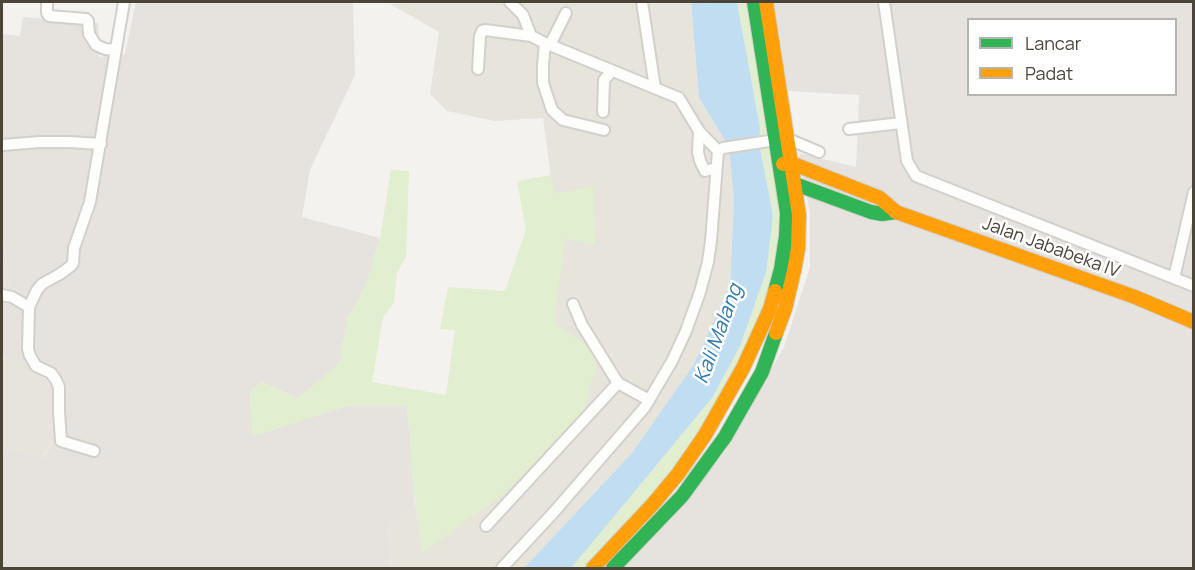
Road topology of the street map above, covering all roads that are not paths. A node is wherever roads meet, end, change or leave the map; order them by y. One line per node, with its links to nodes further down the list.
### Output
1 (47, 2): 11 (street)
2 (124, 2): 11 (street)
3 (510, 2): 9 (street)
4 (642, 2): 14 (street)
5 (754, 2): 20 (main road)
6 (766, 2): 20 (main road)
7 (884, 2): 16 (street)
8 (566, 13): 10 (street)
9 (531, 36): 10 (street); 12 (street)
10 (547, 44): 13 (street); 18 (street)
11 (116, 51): 21 (street)
12 (478, 69)
13 (612, 71): 14 (street); 15 (street)
14 (654, 88): 19 (street)
15 (603, 112)
16 (901, 123): 17 (street); 31 (street)
17 (849, 129)
18 (604, 130)
19 (699, 131): 23 (street); 26 (street)
20 (782, 139): 23 (street); 24 (street); 25 (main road)
21 (101, 144): 22 (street); 35 (street)
22 (2, 145)
23 (722, 149): 26 (street)
24 (819, 152)
25 (786, 164): 27 (main road); 30 (main road, Jalan Jababeka IV)
26 (716, 168): 38 (street)
27 (789, 185): 29 (main road); 30 (main road, Jalan Jababeka IV)
28 (1194, 192): 31 (street)
29 (792, 205): 40 (main road); 41 (main road)
30 (896, 212): 36 (main road, Jalan Jababeka IV)
31 (1174, 278): 32 (street)
32 (1194, 286)
33 (3, 297): 35 (street)
34 (573, 304): 37 (street)
35 (29, 307): 39 (street)
36 (1194, 322)
37 (618, 383): 38 (street); 42 (street)
38 (649, 400): 43 (street)
39 (94, 451)
40 (688, 460): 41 (main road); 44 (main road)
41 (702, 471): 45 (main road)
42 (486, 526)
43 (502, 568)
44 (593, 568)
45 (613, 568)

